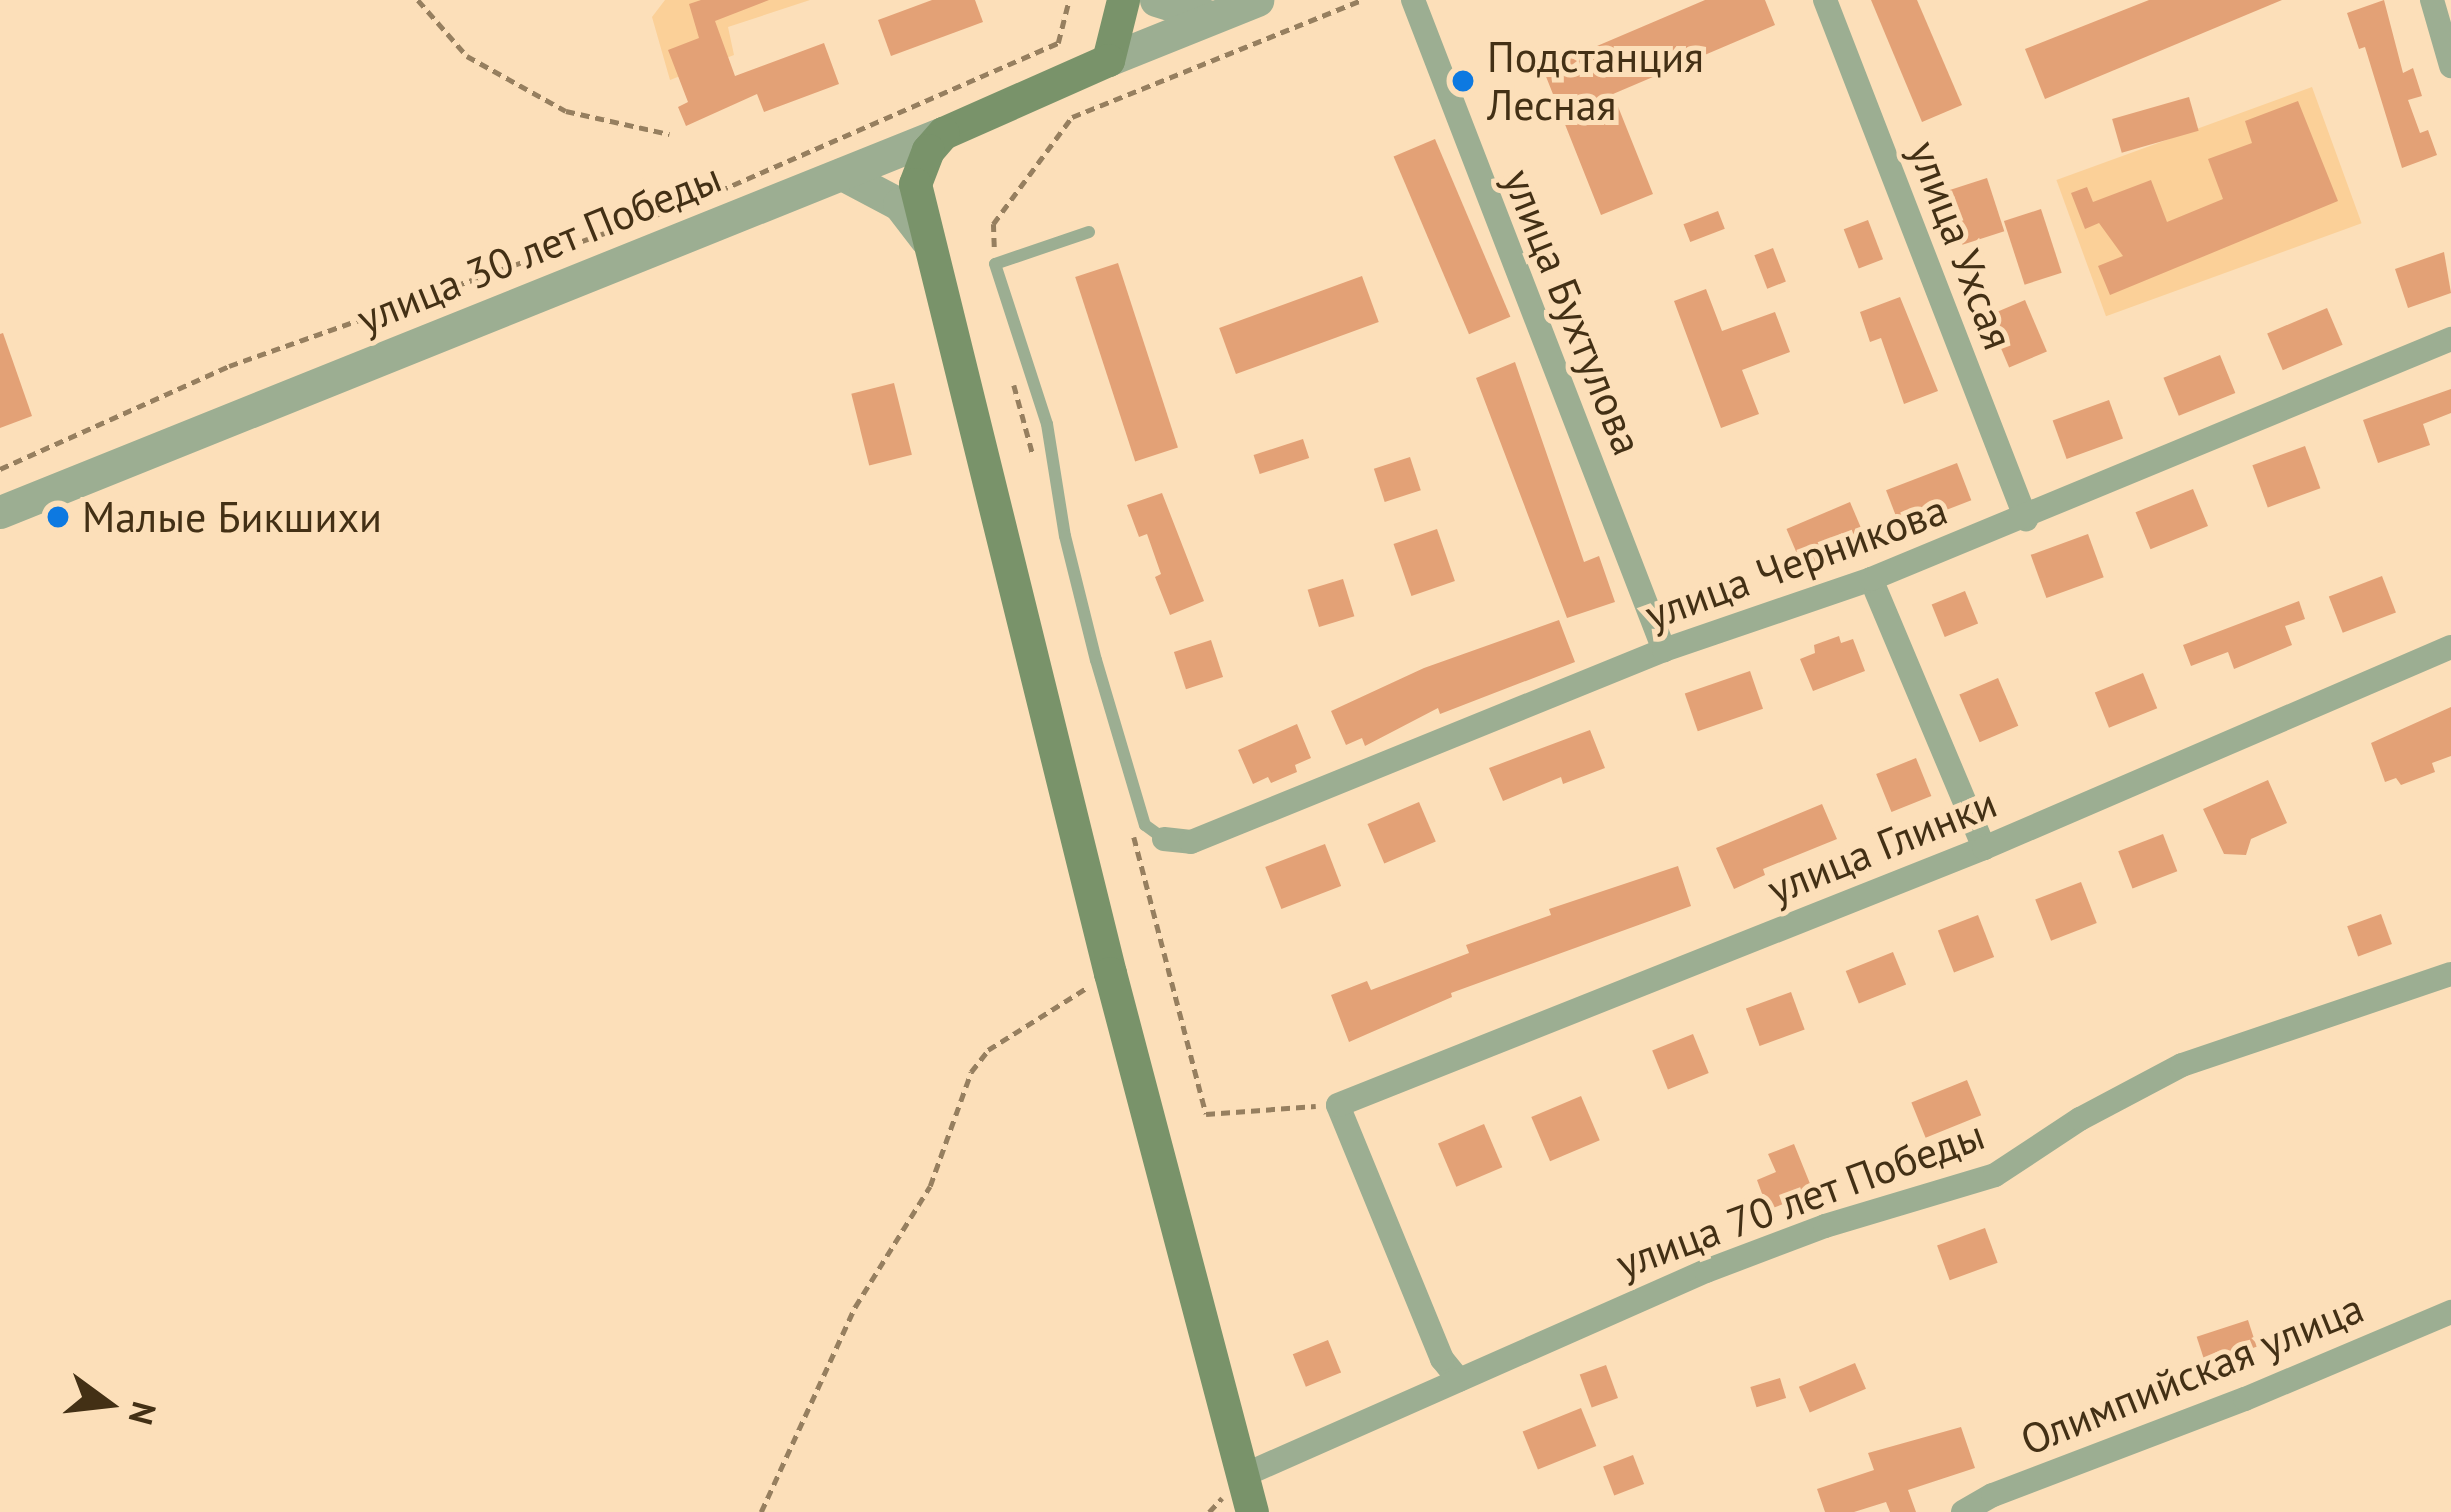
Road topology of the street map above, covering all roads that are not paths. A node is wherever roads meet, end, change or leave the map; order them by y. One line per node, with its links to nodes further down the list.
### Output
1 (1124, 0): 8 (main road)
2 (1156, 0): 7 (street)
3 (1257, 0): 7 (street)
4 (1413, 0): 19 (street, улица Бухтулова)
5 (1825, 0): 16 (street, улица Ухсая)
6 (2432, 0): 9 (street)
7 (1213, 17): 8 (street)
8 (1108, 59): 10 (main road, улица 30 лет Победы)
9 (2451, 66)
10 (944, 133): 11 (street, улица 30 лет Победы); 13 (main road)
11 (842, 174): 13 (street); 15 (street, улица 30 лет Победы)
12 (1089, 232): 20 (lane)
13 (926, 239): 25 (main road)
14 (2451, 339): 16 (street, улица Черникова)
15 (0, 512)
16 (2026, 519): 17 (street, улица Черникова)
17 (1871, 580): 19 (street, улица Черникова); 21 (street)
18 (2451, 647): 21 (street, улица Глинки)
19 (1664, 650): 20 (street, улица Черникова)
20 (1164, 839)
21 (1984, 848): 24 (street, улица Глинки)
22 (2451, 974): 24 (street, улица 70 лет Победы)
23 (2451, 1312): 27 (street, Олимпийская улица)
24 (1459, 1380): 25 (street, улица 70 лет Победы)
25 (1242, 1476): 26 (main road)
26 (1252, 1512)
27 (1963, 1512)

